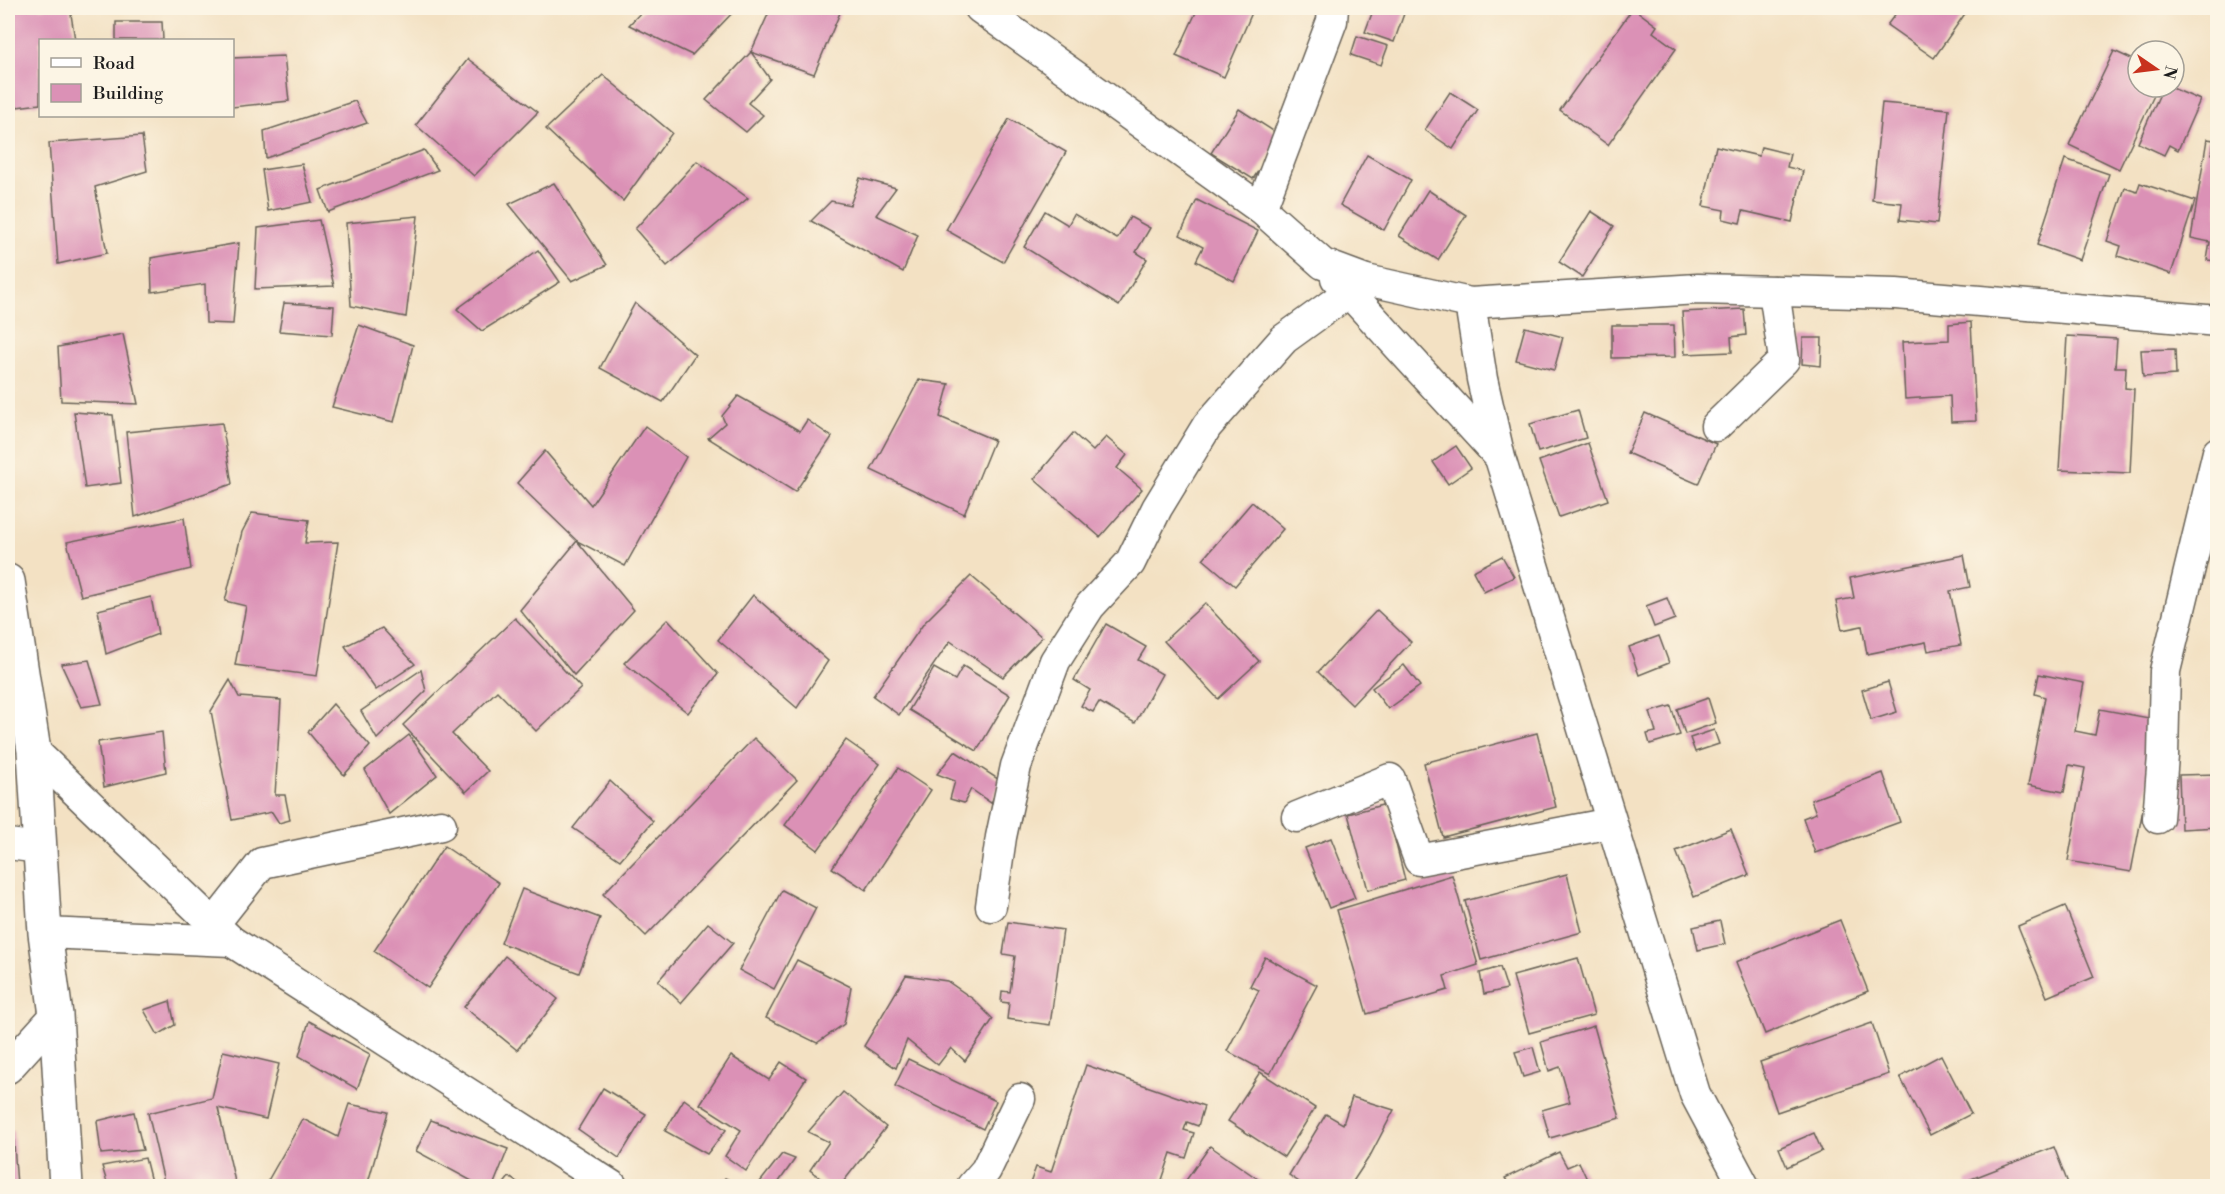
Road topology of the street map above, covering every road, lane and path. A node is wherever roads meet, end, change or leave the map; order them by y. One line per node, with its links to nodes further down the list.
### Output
1 (980, 8): 3 (street)
2 (1333, 8): 3 (street)
3 (1261, 209): 4 (street)
4 (1323, 264): 6 (street); 7 (street)
5 (1774, 291): 7 (street); 8 (street); 9 (street)
6 (1349, 292): 11 (street); 20 (street)
7 (1470, 303): 11 (street)
8 (2217, 321)
9 (1716, 426)
10 (2217, 452): 15 (street)
11 (1500, 458): 16 (street)
12 (8, 580): 13 (main road)
13 (34, 751): 19 (main road); 21 (street)
14 (1297, 817): 16 (street)
15 (2158, 818)
16 (1611, 823): 29 (street)
17 (441, 825): 21 (street)
18 (8, 844): 19 (street)
19 (40, 848): 22 (main road)
20 (992, 906)
21 (223, 932): 22 (street); 27 (street)
22 (45, 933): 23 (main road)
23 (56, 1015): 24 (street); 26 (main road)
24 (8, 1068)
25 (1020, 1099): 28 (street)
26 (66, 1186)
27 (612, 1186)
28 (972, 1186)
29 (1744, 1186)

